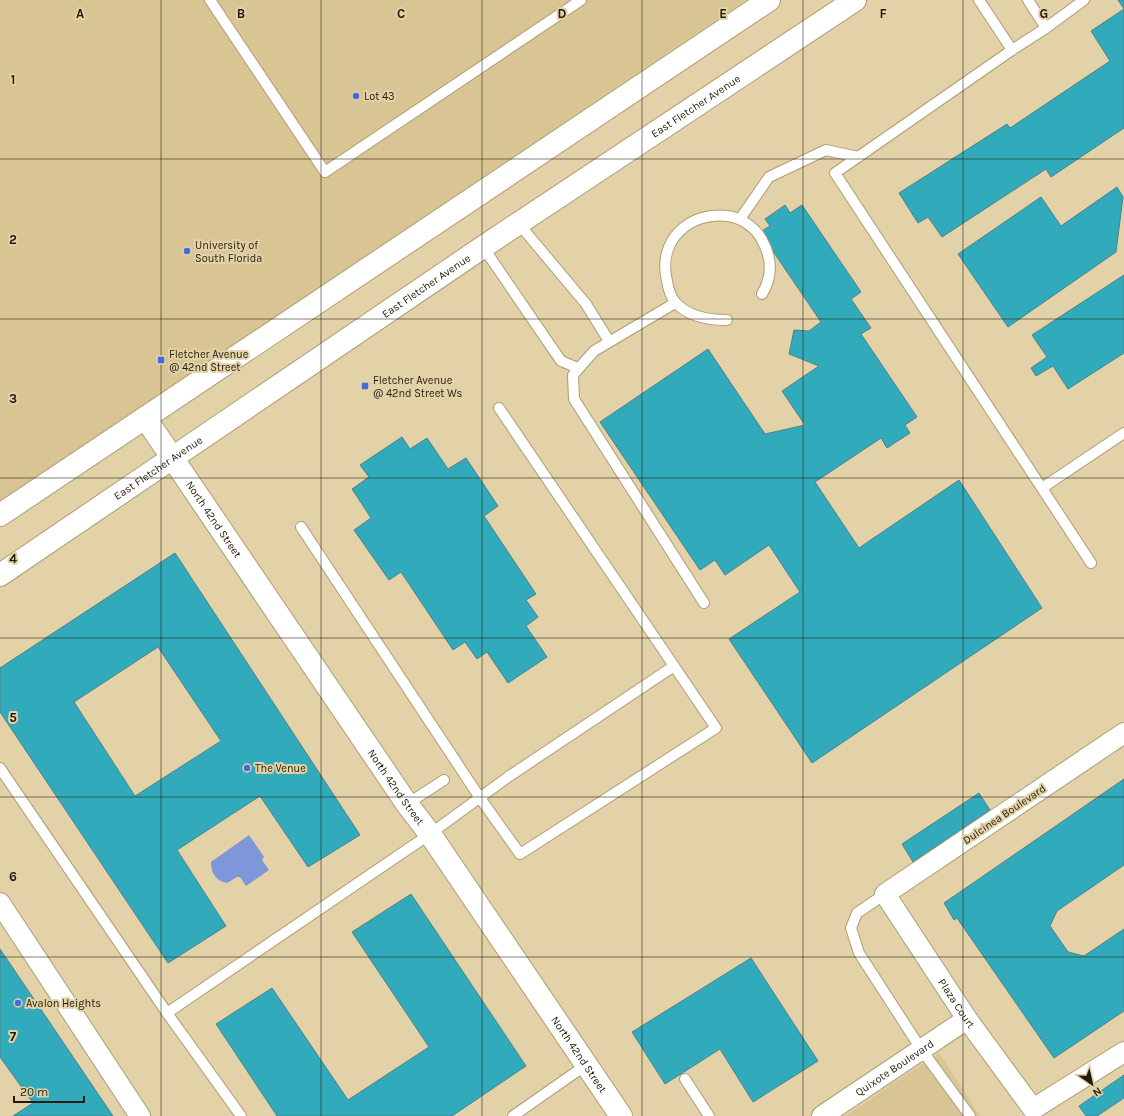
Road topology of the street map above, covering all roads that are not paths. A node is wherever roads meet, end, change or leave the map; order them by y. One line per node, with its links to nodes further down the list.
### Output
1 (210, 0): 2 (lane)
2 (581, 0)
3 (769, 0): 20 (main road)
4 (855, 0): 12 (main road, East Fletcher Avenue)
5 (979, 0): 9 (lane)
6 (1028, 0): 8 (lane)
7 (1084, 0): 8 (lane)
8 (1046, 28): 9 (lane)
9 (1012, 50): 10 (lane)
10 (858, 157): 11 (lane); 23 (lane)
11 (740, 219): 14 (lane); 15 (lane)
12 (519, 224): 13 (main road, East Fletcher Avenue); 17 (lane)
13 (483, 248): 18 (lane); 22 (main road, East Fletcher Avenue)
14 (762, 294)
15 (676, 303): 16 (lane); 17 (lane)
16 (727, 320)
17 (609, 341): 18 (lane)
18 (578, 368): 28 (lane)
19 (499, 408): 29 (lane)
20 (146, 419): 22 (main road, North 42nd Street); 24 (main road)
21 (1124, 433): 23 (lane)
22 (171, 458): 27 (main road, East Fletcher Avenue); 34 (main road, North 42nd Street)
23 (1042, 488): 26 (lane)
24 (0, 515)
25 (301, 527): 33 (lane)
26 (1091, 563)
27 (0, 575)
28 (704, 603)
29 (674, 666): 33 (lane); 33 (lane)
30 (1124, 733): 36 (street, Dulcinea Boulevard)
31 (0, 768): 38 (lane)
32 (444, 780): 34 (lane)
33 (480, 798): 35 (lane)
34 (407, 804): 35 (main road, North 42nd Street)
35 (430, 834): 38 (lane); 42 (main road, North 42nd Street)
36 (885, 894): 39 (street, Plaza Court); 40 (lane)
37 (0, 904): 45 (street)
38 (167, 1013): 46 (lane)
39 (967, 1019): 40 (street, Quixote Boulevard); 44 (street, Plaza Court)
40 (921, 1049): 50 (street, Quixote Boulevard); 51 (lane)
41 (1124, 1052): 44 (street)
42 (586, 1065): 47 (lane); 48 (main road, North 42nd Street)
43 (685, 1079): 49 (lane)
44 (1032, 1113)
45 (140, 1116)
46 (241, 1116)
47 (513, 1116)
48 (621, 1116)
49 (709, 1116)
50 (822, 1116)
51 (970, 1116)

